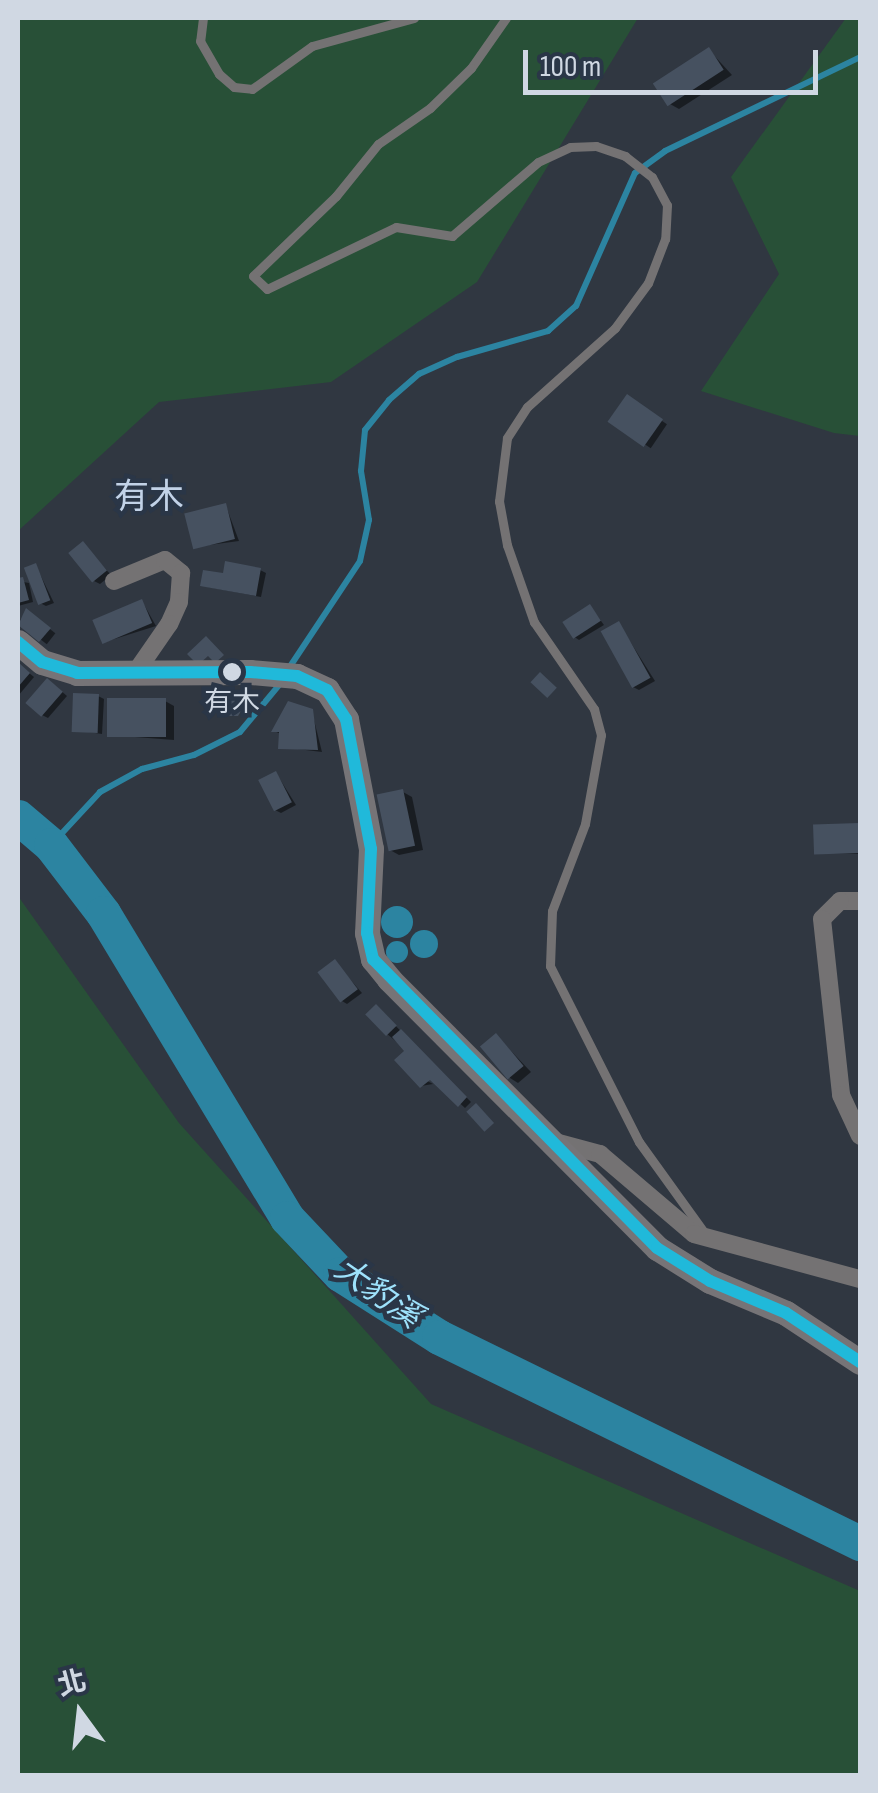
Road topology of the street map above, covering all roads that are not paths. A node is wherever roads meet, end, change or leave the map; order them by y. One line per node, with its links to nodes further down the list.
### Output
1 (203, 18): 2 (lane)
2 (414, 18)
3 (506, 18): 10 (lane)
4 (114, 581): 6 (street)
5 (18, 642): 6 (street)
6 (132, 676): 9 (street)
7 (860, 900): 8 (street)
8 (860, 1136)
9 (555, 1142): 10 (street); 12 (street)
10 (710, 1240): 11 (street)
11 (860, 1279)
12 (860, 1362)

